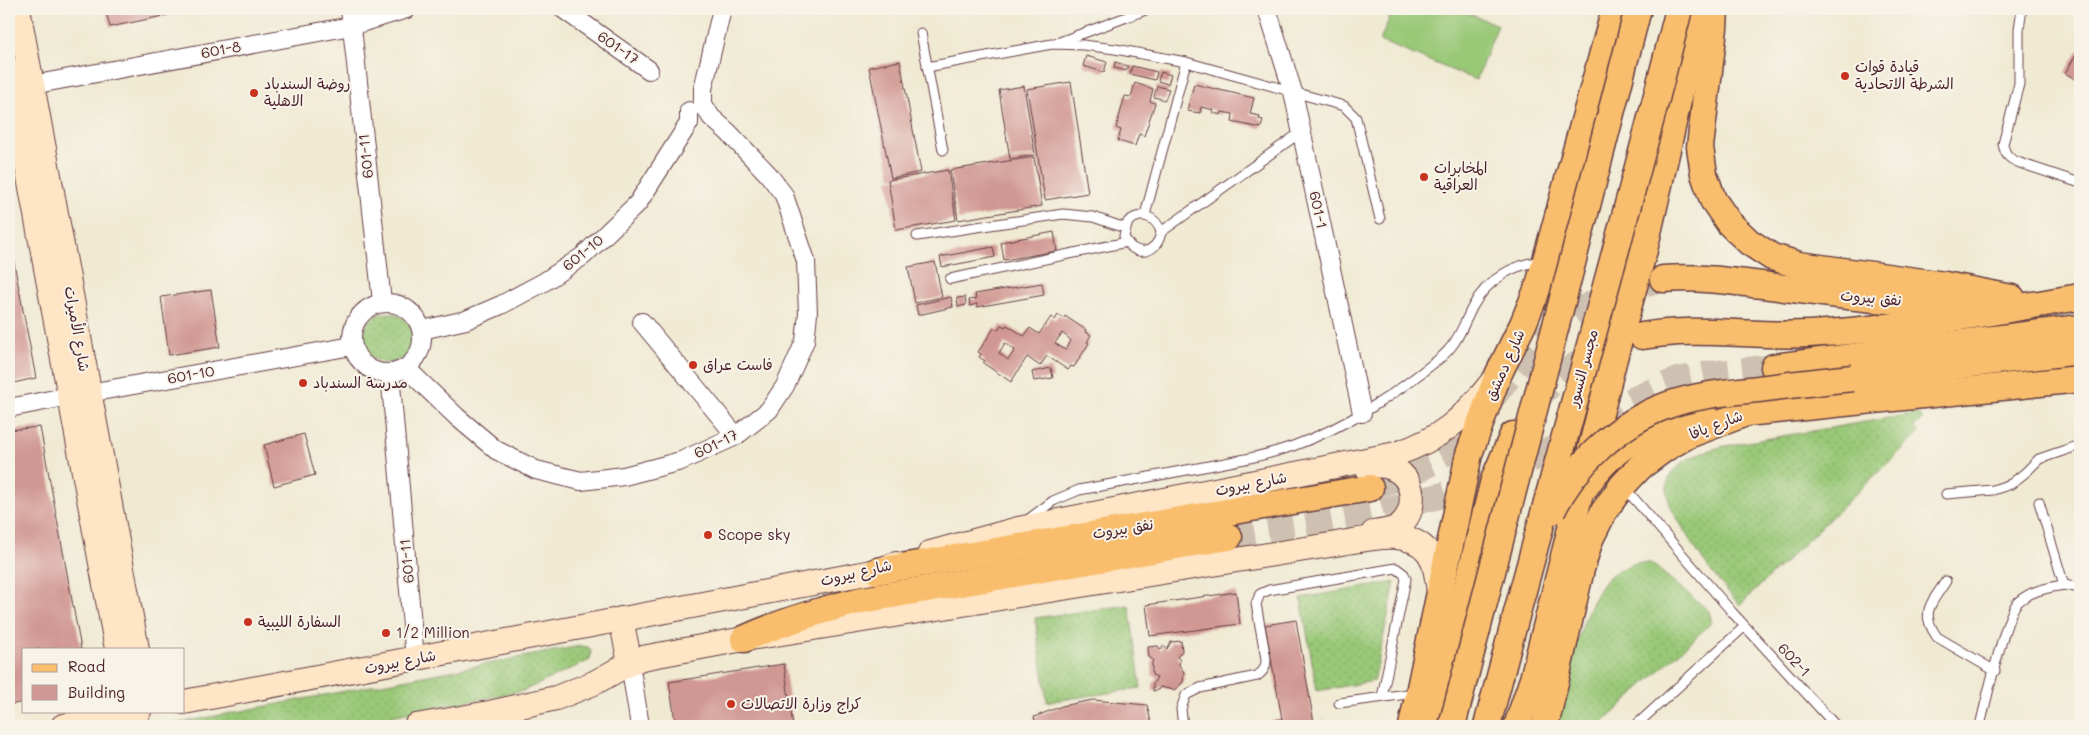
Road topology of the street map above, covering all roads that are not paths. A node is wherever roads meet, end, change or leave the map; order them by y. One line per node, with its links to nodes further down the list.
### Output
1 (18, 9): 19 (main road, شارع الأميرات)
2 (407, 9): 13 (street, 601-8)
3 (563, 9): 18 (street, 601-17)
4 (722, 9): 21 (street, 601-10)
5 (1148, 9): 15 (lane)
6 (1267, 9): 20 (street, 601-1)
7 (1615, 9): 31 (main road, شارع دمشق)
8 (1638, 9): 82 (main road, bridge)
9 (1679, 9): 64 (main road, مجسر النسور, bridge)
10 (1699, 9): 43 (main road)
11 (1714, 9): 35 (main road)
12 (2022, 9): 24 (lane)
13 (350, 17): 19 (street, 601-8); 36 (street, 601-11)
14 (921, 33): 17 (lane)
15 (1052, 44): 16 (lane); 17 (lane)
16 (1186, 62): 20 (lane); 25 (lane)
17 (928, 67): 23 (lane)
18 (648, 70)
19 (16, 83): 48 (main road, شارع الأميرات)
20 (1293, 92): 22 (street, 601-1); 26 (lane)
21 (696, 108): 39 (street, 601-10); 53 (street, 601-17)
22 (1301, 132): 28 (lane); 50 (street, 601-1)
23 (943, 150)
24 (2080, 183)
25 (1145, 216): 27 (lane); 28 (lane)
26 (1380, 219)
27 (1125, 228): 29 (lane); 30 (lane)
28 (1160, 232): 30 (lane)
29 (917, 236)
30 (1127, 242): 32 (lane)
31 (1545, 260): 46 (main road, شارع دمشق); 50 (lane)
32 (950, 279)
33 (1663, 279): 35 (main road, نفق بيروت)
34 (2080, 296): 35 (main road, نفق بيروت); 40 (main road)
35 (2012, 298)
36 (382, 302): 39 (street); 41 (street)
37 (642, 322): 53 (street)
38 (2080, 328): 44 (main road)
39 (422, 330): 45 (street)
40 (1642, 336)
41 (352, 346): 45 (street); 48 (street, 601-10)
42 (2080, 351): 64 (main road, bridge)
43 (1614, 358): 59 (main road); 89 (main road)
44 (1774, 367)
45 (398, 370): 53 (street, 601-17); 75 (street, 601-11)
46 (1498, 375): 55 (main road, شارع بيروت); 69 (main road, شارع دمشق)
47 (2080, 379): 51 (main road, شارع يافا)
48 (80, 395): 49 (street, 601-10); 73 (main road, شارع الأميرات); 74 (main road, شارع الأميرات)
49 (9, 408)
50 (1362, 413): 61 (lane)
51 (1746, 413): 56 (main road, شارع يافا); 59 (main road)
52 (1513, 435): 82 (main road)
53 (736, 436)
54 (2080, 445): 58 (lane)
55 (1341, 466): 61 (main road, شارع بيروت); 63 (main road)
56 (1622, 486): 71 (lane, 602-1); 91 (main road, شارع يافا)
57 (1370, 488): 65 (main road, نفق بيروت)
58 (1946, 494)
59 (1580, 495): 90 (main road)
60 (2039, 502): 67 (lane)
61 (1018, 529): 65 (main road, شارع بيروت)
62 (1229, 537): 72 (main road, نفق بيروت)
63 (1336, 544): 69 (main road); 72 (main road)
64 (1530, 557): 88 (main road, مجسر النسور, bridge)
65 (877, 571): 70 (main road, شارع بيروت)
66 (1946, 581): 77 (lane)
67 (2064, 585): 68 (lane); 77 (lane)
68 (2080, 588)
69 (1440, 596): 82 (main road, شارع دمشق)
70 (621, 619): 75 (main road, شارع بيروت); 76 (main road)
71 (1744, 626): 92 (lane); 93 (lane, 602-1)
72 (744, 639): 76 (main road)
73 (116, 648)
74 (138, 648)
75 (415, 660): 79 (main road, شارع بيروت)
76 (630, 663): 83 (main road); 86 (street)
77 (1995, 671): 94 (lane)
78 (1382, 697): 80 (lane); 82 (lane); 87 (lane)
79 (185, 702)
80 (1339, 702)
81 (132, 712): 84 (main road)
82 (1428, 718)
83 (491, 720): 85 (main road)
84 (63, 726)
85 (416, 726)
86 (640, 726)
87 (1183, 726)
88 (1487, 726)
89 (1493, 726)
90 (1517, 726)
91 (1544, 726)
92 (1634, 726)
93 (1836, 726)
94 (1980, 726)

